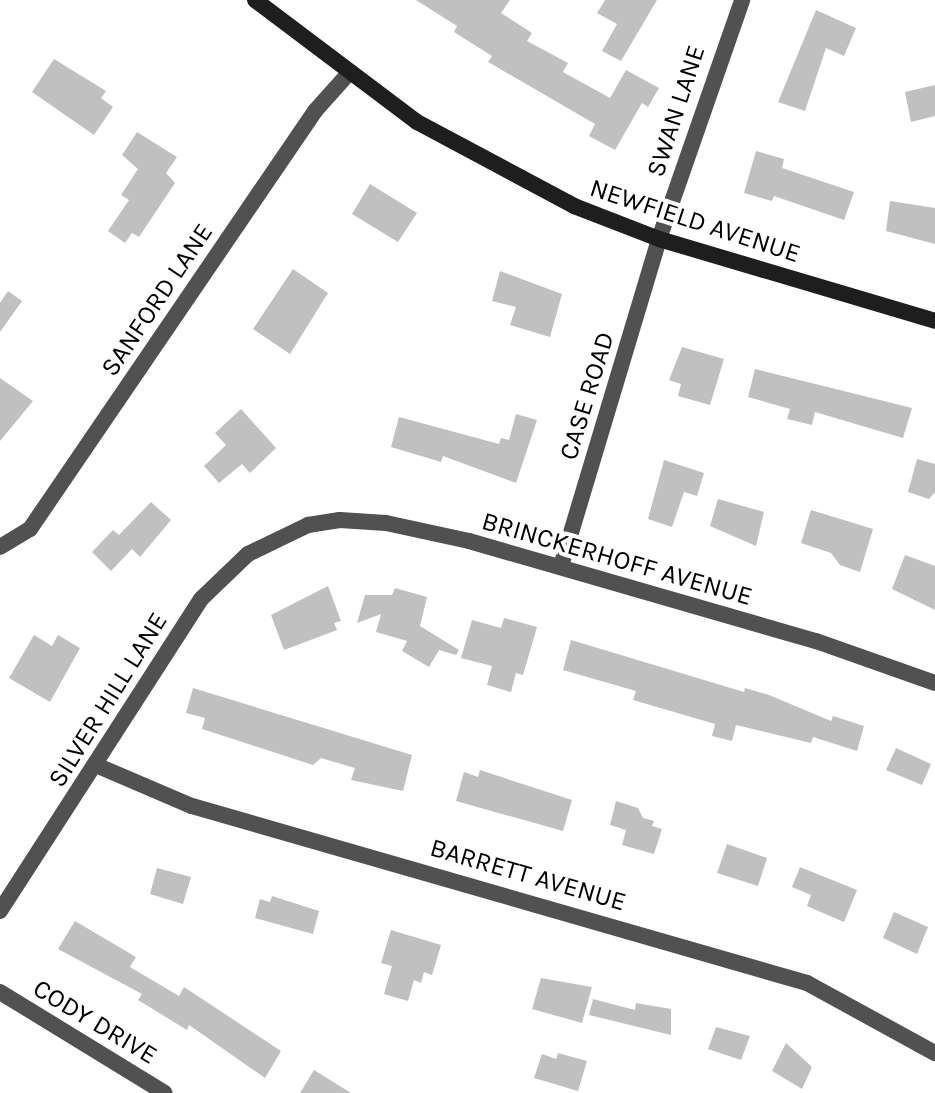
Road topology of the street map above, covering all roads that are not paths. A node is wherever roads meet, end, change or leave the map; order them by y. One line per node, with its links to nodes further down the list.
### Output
1 (255, 0): 3 (main road, NEWFIELD AVENUE)
2 (742, 0): 4 (street, SWAN LANE)
3 (349, 73): 4 (main road, NEWFIELD AVENUE); 7 (street, SANFORD LANE)
4 (659, 239): 5 (main road, NEWFIELD AVENUE); 8 (street, CASE ROAD)
5 (935, 321)
6 (280, 537): 8 (street, BRINCKERHOFF AVENUE); 10 (street, SILVER HILL LANE)
7 (0, 547)
8 (561, 566): 9 (street, BRINCKERHOFF AVENUE)
9 (935, 683)
10 (98, 766): 11 (street, SILVER HILL LANE); 13 (street, BARRETT AVENUE)
11 (0, 911)
12 (0, 992): 14 (street, CODY DRIVE)
13 (935, 1053)
14 (165, 1093)

